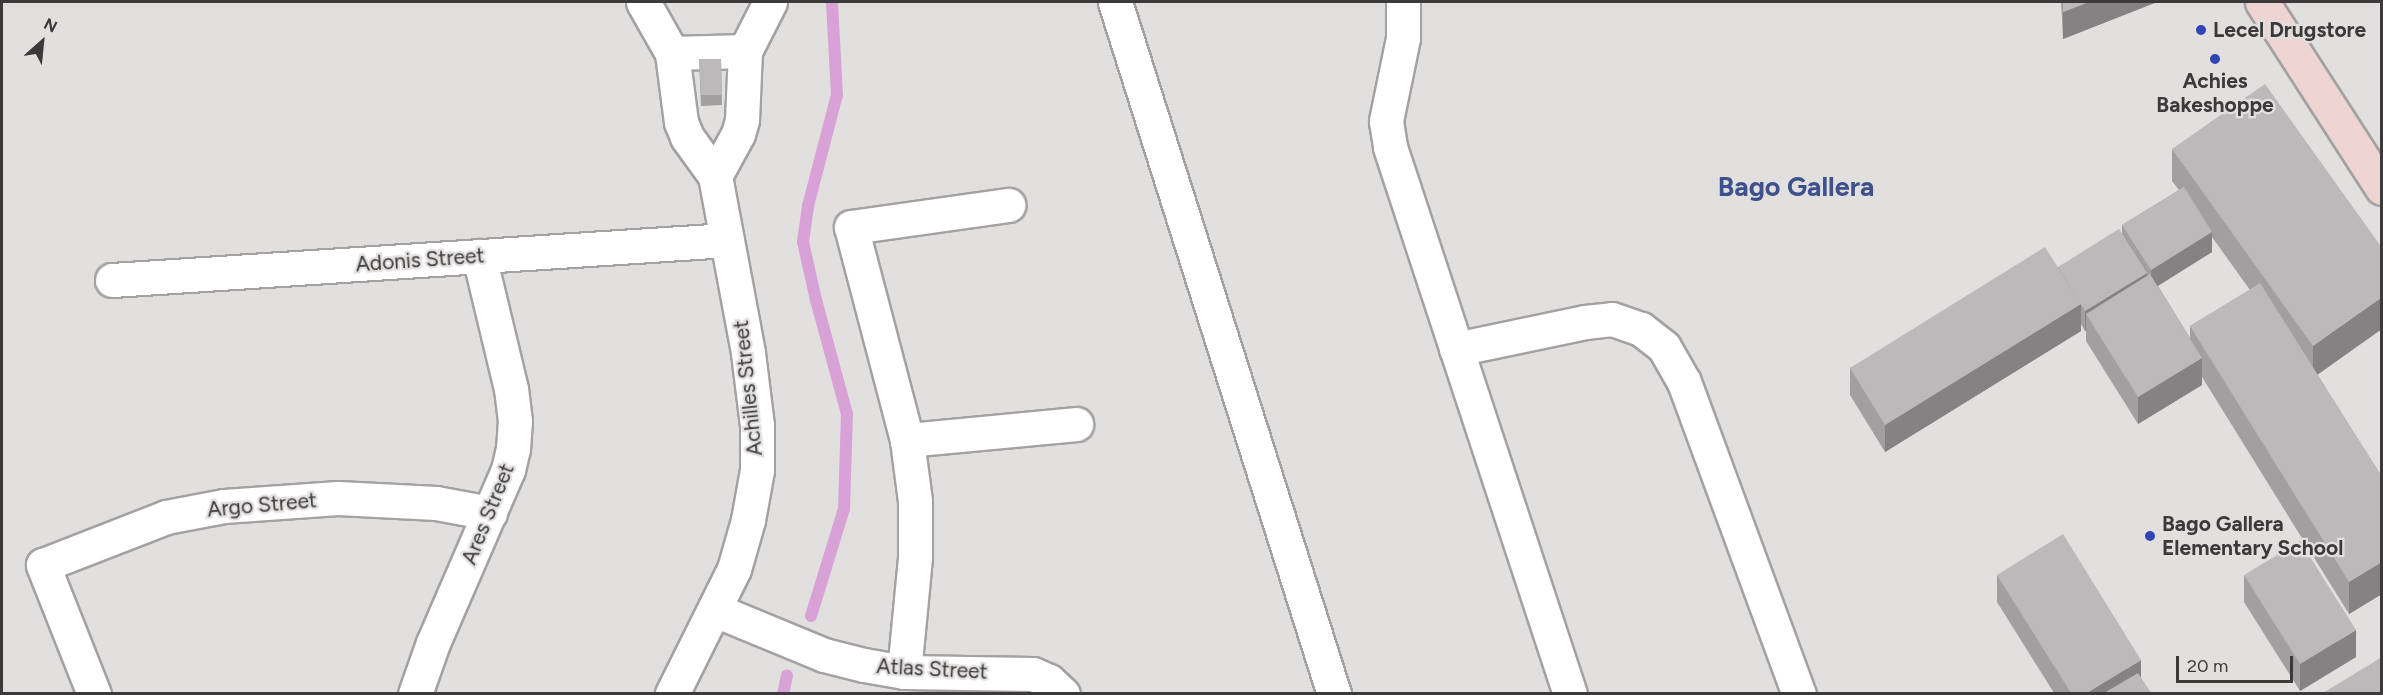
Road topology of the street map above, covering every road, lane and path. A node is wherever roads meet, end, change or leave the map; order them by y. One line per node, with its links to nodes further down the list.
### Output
1 (643, 2): 7 (street, Achilles Street)
2 (770, 2): 6 (street)
3 (1115, 2): 24 (street)
4 (1403, 2): 14 (street)
5 (2262, 2): 9 (main road)
6 (745, 51): 7 (street); 8 (street)
7 (672, 53): 8 (street, Achilles Street)
8 (715, 176): 11 (street, Achilles Street)
9 (2382, 188)
10 (1008, 205): 16 (street)
11 (727, 240): 12 (street, Adonis Street); 18 (street, Achilles Street)
12 (479, 256): 13 (street, Adonis Street); 17 (street, Ares Street)
13 (112, 280)
14 (1456, 349): 25 (street); 26 (street)
15 (1076, 424): 16 (street)
16 (907, 440): 19 (street)
17 (490, 513): 21 (street, Argo Street); 22 (street, Ares Street)
18 (715, 610): 19 (street, Atlas Street); 23 (street, Achilles Street)
19 (904, 672): 20 (street, Atlas Street)
20 (1056, 687)
21 (94, 693)
22 (415, 693)
23 (672, 693)
24 (1334, 693)
25 (1570, 693)
26 (1799, 693)

